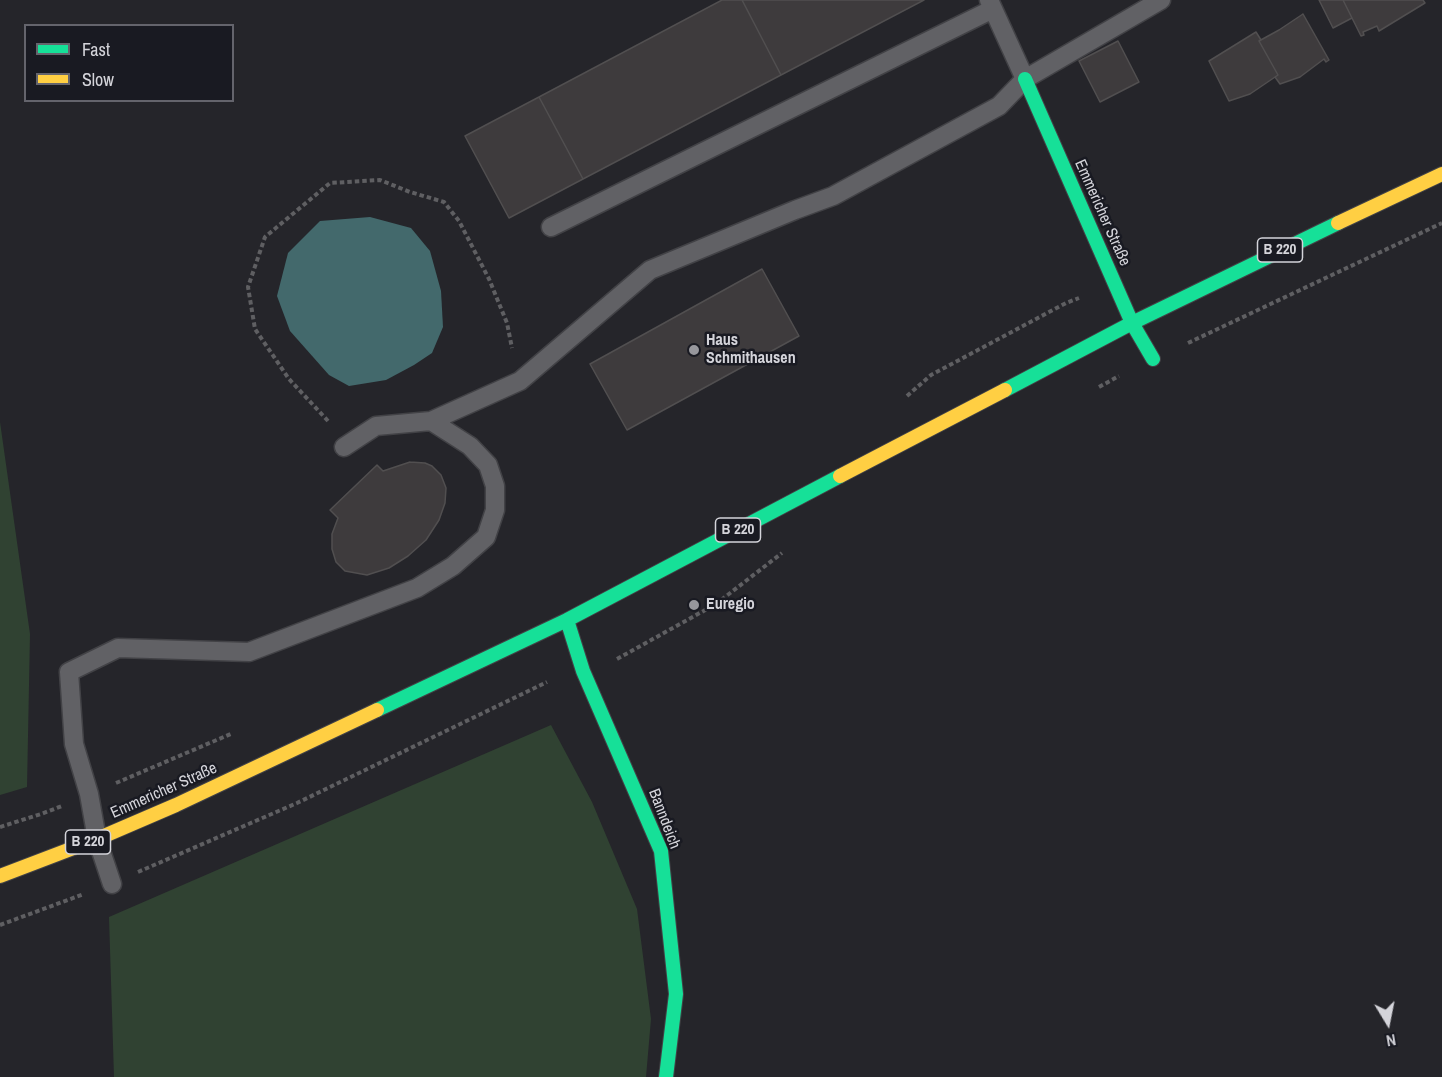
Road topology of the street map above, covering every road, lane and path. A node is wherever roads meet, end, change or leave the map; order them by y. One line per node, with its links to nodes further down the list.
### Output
1 (1161, 0): 3 (lane)
2 (991, 4): 3 (lane); 6 (lane)
3 (1025, 79): 7 (main road, Emmericher Straße); 9 (lane)
4 (1442, 174): 7 (main road, B 220)
5 (1442, 223): 8 (path)
6 (551, 226)
7 (1132, 323): 8 (main road, Emmericher Straße); 14 (main road, B 220)
8 (1153, 359): 10 (path)
9 (520, 381): 11 (lane); 12 (path)
10 (1090, 391)
11 (431, 421): 12 (lane); 16 (lane)
12 (344, 447)
13 (791, 545): 15 (path)
14 (567, 620): 15 (main road, Banndeich); 16 (main road, Emmericher Straße / B 220)
15 (583, 670): 18 (path); 20 (main road, Banndeich)
16 (97, 839): 17 (main road, Emmericher Straße / B 220); 18 (lane)
17 (0, 876)
18 (112, 884): 19 (path)
19 (0, 925)
20 (666, 1077)

